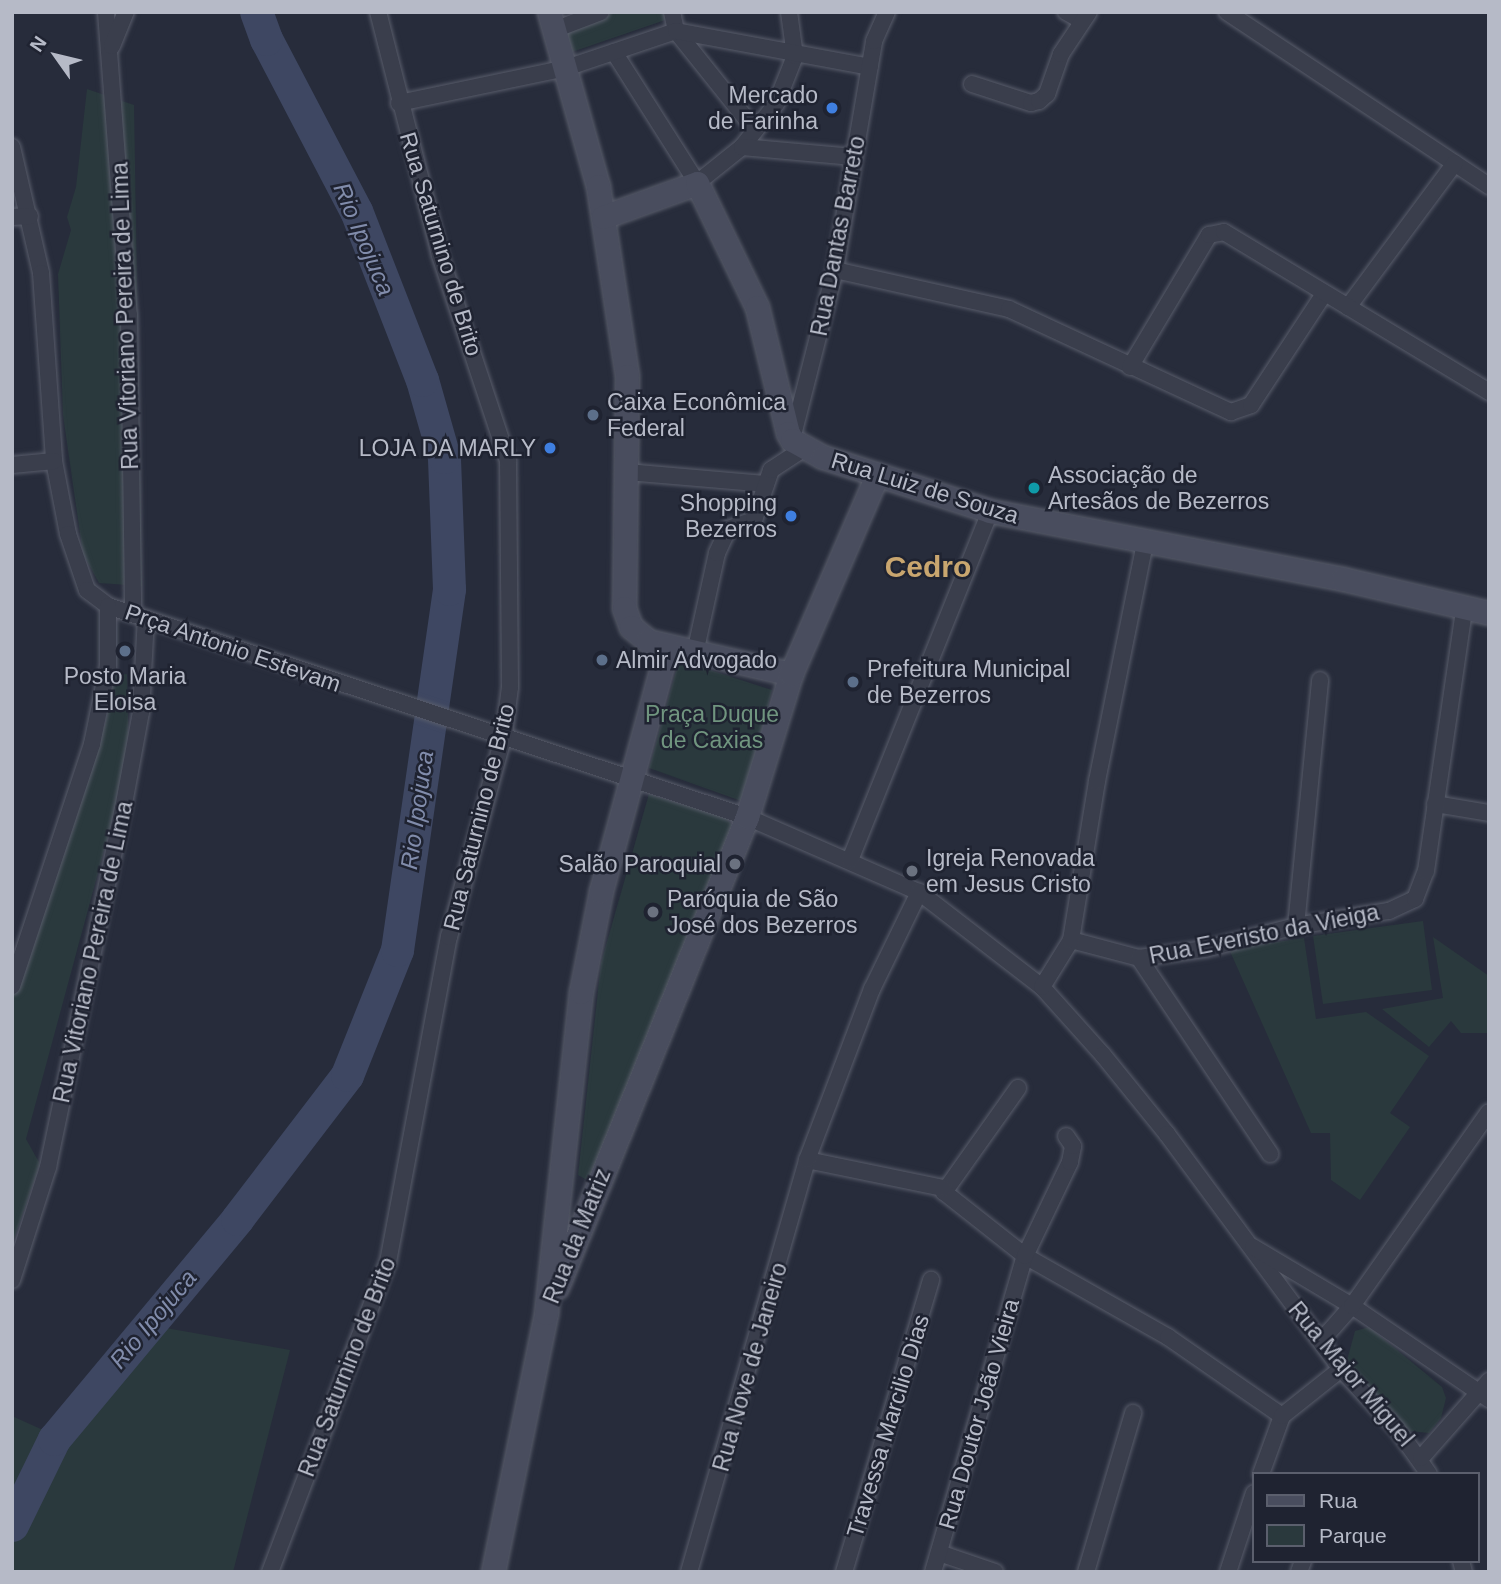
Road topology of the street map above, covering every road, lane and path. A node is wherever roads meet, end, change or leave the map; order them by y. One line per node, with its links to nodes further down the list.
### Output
1 (126, 12): 13 (street)
2 (378, 12): 19 (street, Rua Saturnino de Brito)
3 (601, 12): 11 (street)
4 (672, 12): 12 (street)
5 (789, 12): 15 (street)
6 (887, 12): 16 (street, Rua Dantas Barreto)
7 (1066, 12): 10 (street)
8 (1227, 12): 24 (street)
9 (107, 15): 13 (street, Rua Vitoriano Pereira de Lima)
10 (1085, 17): 18 (street)
11 (552, 21): 17 (main road)
12 (676, 31): 14 (street); 15 (street); 20 (street)
13 (110, 51): 46 (street, Rua Vitoriano Pereira de Lima)
14 (614, 52): 17 (street); 25 (street)
15 (795, 56): 16 (street); 20 (street)
16 (870, 67): 23 (street, Rua Dantas Barreto)
17 (566, 68): 19 (street); 28 (main road)
18 (972, 84)
19 (399, 103): 51 (street, Rua Saturnino de Brito)
20 (755, 130): 22 (street)
21 (12, 147): 27 (street)
22 (742, 147): 23 (street); 25 (street)
23 (854, 157): 30 (street, Rua Dantas Barreto)
24 (1455, 163): 26 (street); 32 (street)
25 (697, 183): 28 (main road); 35 (main road)
26 (1489, 186)
27 (30, 216): 29 (street); 36 (street)
28 (603, 217): 38 (main road)
29 (12, 218)
30 (835, 270): 33 (street); 35 (street, Rua Dantas Barreto)
31 (1324, 293): 32 (street); 33 (street); 33 (street)
32 (1348, 307): 34 (street)
33 (1130, 367)
34 (1489, 392)
35 (799, 444): 39 (main road, Rua Luiz de Souza); 40 (street)
36 (54, 461): 37 (street); 43 (street)
37 (12, 465)
38 (626, 472): 40 (street); 47 (main road)
39 (877, 475): 41 (main road, Rua Luiz de Souza); 49 (main road, Rua da Matriz)
40 (765, 484): 48 (street)
41 (990, 511): 42 (main road, Rua Luiz de Souza); 56 (street)
42 (1145, 542): 44 (main road, Rua Luiz de Souza); 59 (street)
43 (108, 606): 46 (street, Prça Antonio Estevam); 61 (street)
44 (1464, 609): 45 (main road, Rua Luiz de Souza); 53 (street)
45 (1489, 613)
46 (139, 616): 51 (street, Prça Antonio Estevam); 71 (street, Rua Vitoriano Pereira de Lima)
47 (667, 648): 48 (main road); 52 (main road)
48 (695, 653): 49 (main road)
49 (791, 674): 55 (main road, Rua da Matriz)
50 (1320, 680): 58 (street)
51 (504, 734): 52 (street, Prça Antonio Estevam); 85 (street, Rua Saturnino de Brito)
52 (632, 776): 55 (street); 74 (main road, Rua da Matriz)
53 (1436, 804): 54 (street); 58 (street, Rua Everisto da Vieiga)
54 (1489, 813)
55 (747, 817): 56 (street, Rua Major Miguel); 74 (main road, Rua da Matriz)
56 (850, 860): 57 (street, Rua Major Miguel)
57 (919, 892): 62 (street, Rua Major Miguel); 67 (street, Rua Nove de Janeiro)
58 (1296, 926): 60 (street, Rua Everisto da Vieiga)
59 (1071, 940): 60 (street, Rua Everisto da Vieiga); 62 (street)
60 (1139, 958): 66 (street)
61 (12, 986)
62 (1042, 987): 69 (street, Rua Major Miguel)
63 (1018, 1088): 68 (street)
64 (1489, 1112): 73 (street)
65 (1066, 1136): 70 (street, Rua Doutor João Vieira)
66 (1270, 1154)
67 (807, 1160): 68 (street); 87 (street, Rua Nove de Janeiro)
68 (943, 1188): 70 (street)
69 (1245, 1242): 73 (street); 75 (street, Rua Major Miguel)
70 (1026, 1256): 79 (street); 84 (street, Rua Doutor João Vieira)
71 (12, 1279)
72 (931, 1280): 88 (street, Travessa Marcilio Dias)
73 (1352, 1306): 75 (street); 77 (street)
74 (546, 1313): 86 (main road)
75 (1321, 1341): 76 (street, Rua Major Miguel)
76 (1340, 1368): 79 (street); 80 (street, Rua Major Miguel)
77 (1486, 1391): 80 (street)
78 (1133, 1413): 91 (street)
79 (1282, 1416): 81 (street)
80 (1421, 1458): 82 (street, Rua Major Miguel)
81 (1262, 1472)
82 (1428, 1472)
83 (1252, 1499): 92 (street)
84 (939, 1553): 89 (street, Rua Doutor João Vieira); 90 (street)
85 (270, 1572)
86 (493, 1572)
87 (689, 1572)
88 (844, 1572)
89 (933, 1572)
90 (995, 1572)
91 (1086, 1572)
92 (1228, 1572)

